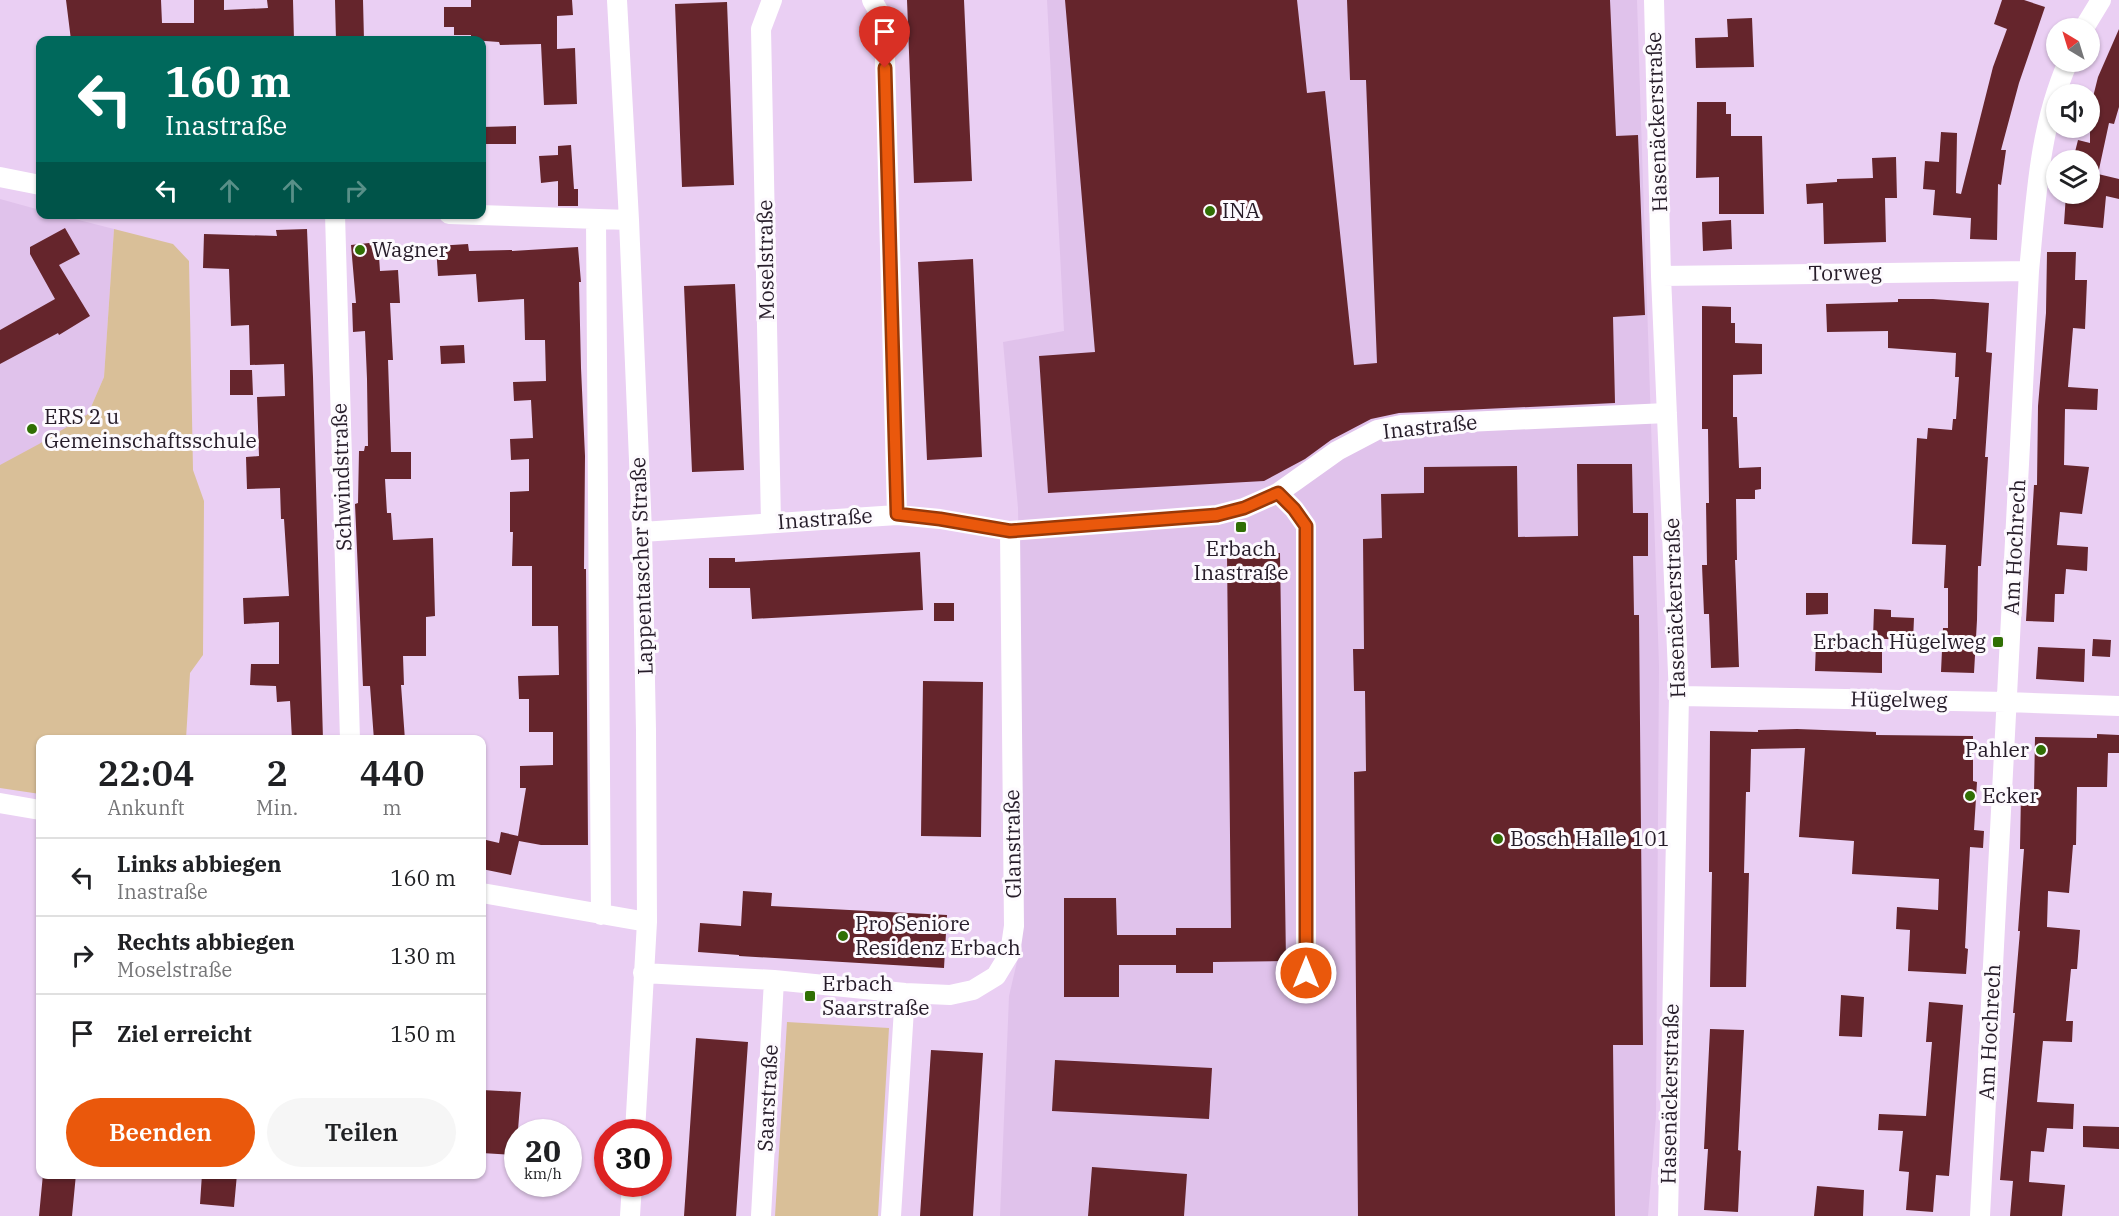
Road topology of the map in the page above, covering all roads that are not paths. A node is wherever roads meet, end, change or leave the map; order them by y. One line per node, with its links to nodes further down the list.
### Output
1 (617, 0): 13 (street, Lappentascher Straße)
2 (772, 0): 19 (street, Moselstraße)
3 (872, 0): 18 (street)
4 (1654, 0): 15 (street, Hasenäckerstraße)
5 (2099, 1): 6 (street)
6 (2090, 18)
7 (2064, 72): 14 (street, Am Hochrech)
8 (0, 177): 9 (street)
9 (36, 184)
10 (486, 216): 12 (street)
11 (335, 219): 25 (street, Schwindstraße)
12 (596, 220): 13 (street); 29 (street, Lappentascher Straße)
13 (629, 220): 21 (street, Lappentascher Straße)
14 (2029, 271): 15 (street, Torweg); 23 (street, Am Hochrech)
15 (1661, 276): 16 (street, Hasenäckerstraße)
16 (1667, 413): 17 (street, Inastraße); 22 (street, Hasenäckerstraße)
17 (1278, 493): 20 (street, Inastraße); 32 (street)
18 (897, 514): 19 (street, Inastraße); 20 (street, Inastraße)
19 (771, 523): 21 (street, Inastraße)
20 (1010, 531): 34 (street, Glanstraße)
21 (642, 532): 30 (street, Lappentascher Straße)
22 (1679, 696): 23 (street, Hügelweg); 40 (street, Hasenäckerstraße)
23 (2007, 702): 24 (street, Hügelweg); 41 (street, Am Hochrech)
24 (2119, 706)
25 (350, 735)
26 (0, 803): 27 (street)
27 (36, 809)
28 (486, 895): 29 (street)
29 (601, 915): 30 (street)
30 (647, 922): 31 (street, Lappentascher Straße)
31 (644, 973): 33 (street, Glanstraße); 35 (street, Lappentascher Straße)
32 (1306, 973)
33 (774, 980): 34 (street, Glanstraße); 38 (street, Saarstraße)
34 (905, 993): 39 (street)
35 (636, 1119)
36 (631, 1197): 37 (street)
37 (630, 1216)
38 (761, 1216)
39 (891, 1216)
40 (1668, 1216)
41 (1980, 1216)

